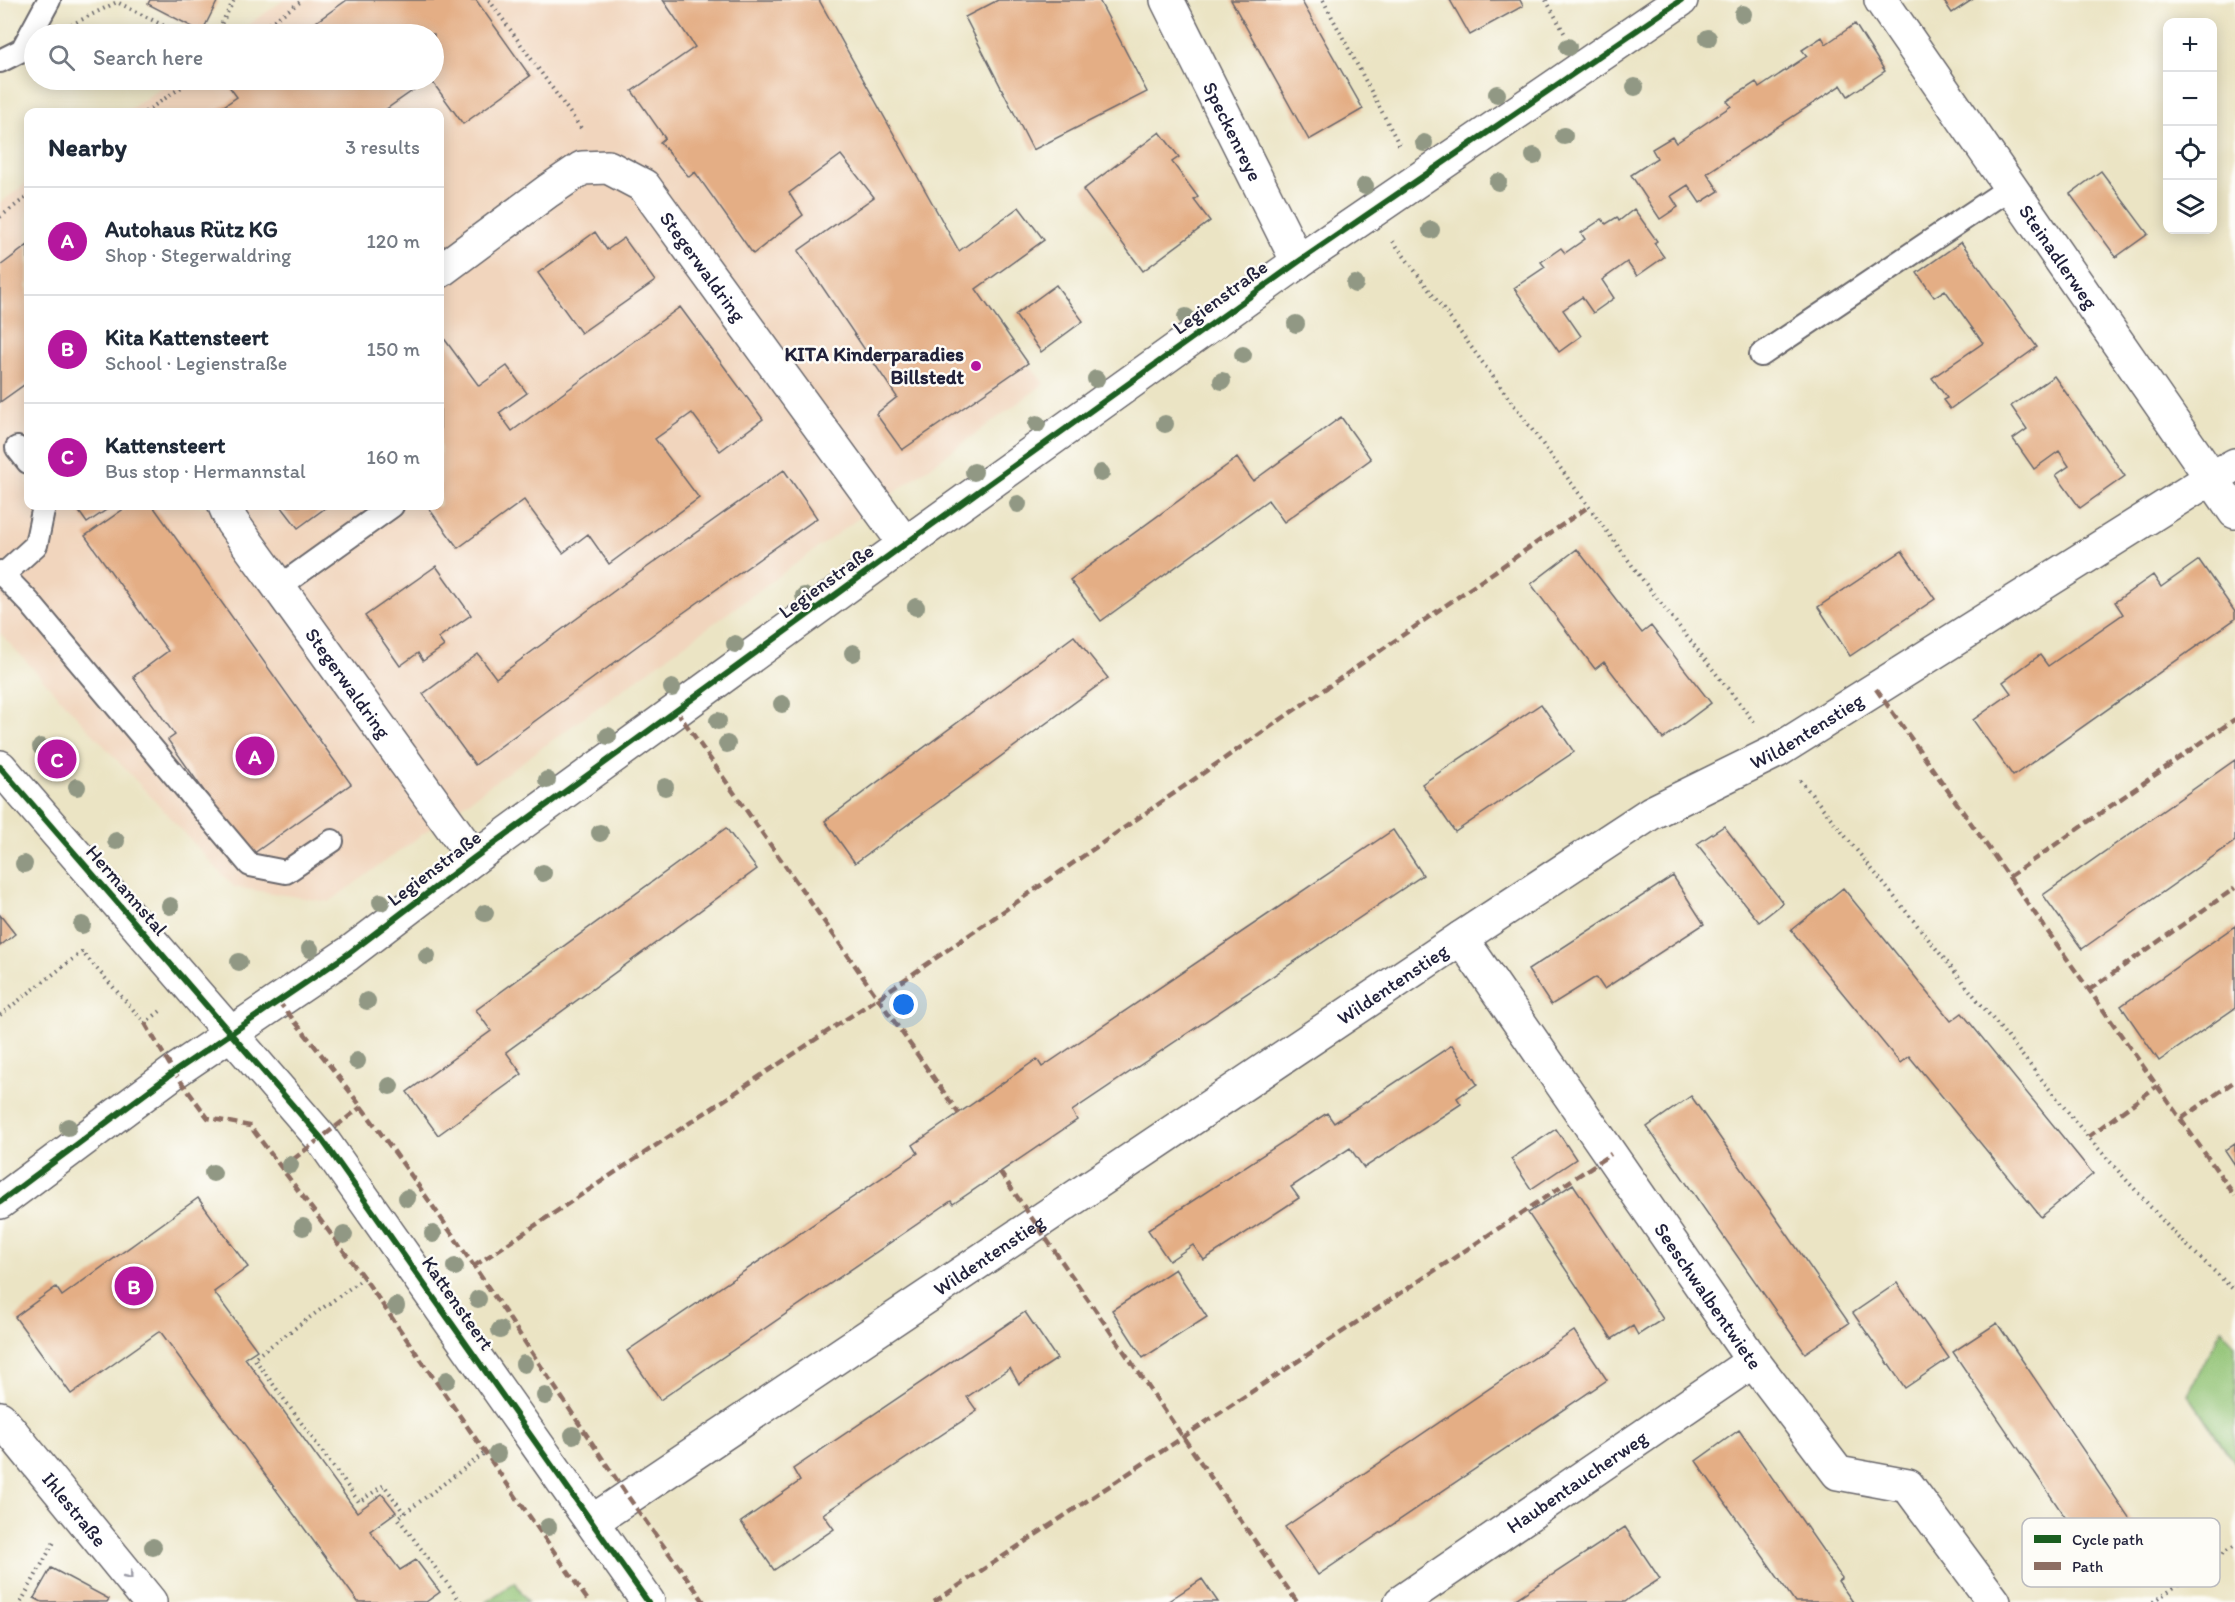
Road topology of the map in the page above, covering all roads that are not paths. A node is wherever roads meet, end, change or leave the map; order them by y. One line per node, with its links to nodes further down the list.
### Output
1 (49, 0): 5 (lane)
2 (1167, 0): 9 (street, Speckenreye)
3 (1681, 0): 9 (street, Legienstraße)
4 (1881, 0): 8 (street, Steinadlerweg)
5 (36, 24)
6 (24, 46): 7 (lane)
7 (0, 61)
8 (2011, 187): 11 (lane); 12 (street, Steinadlerweg)
9 (1298, 262): 17 (street, Legienstraße)
10 (444, 269): 17 (street, Stegerwaldring)
11 (1761, 355)
12 (2223, 471): 16 (street, Steinadlerweg); 23 (street, Wildentenstieg)
13 (43, 510): 18 (lane)
14 (227, 510): 19 (street, Stegerwaldring)
15 (386, 510): 19 (lane)
16 (2235, 512)
17 (905, 544): 22 (street, Legienstraße)
18 (2, 573): 21 (lane)
19 (279, 587): 22 (street, Stegerwaldring)
20 (0, 767): 24 (street, Hermannstal)
21 (332, 841)
22 (474, 858): 24 (street, Legienstraße)
23 (1461, 938): 26 (street, Seeschwalbentwiete); 28 (street, Wildentenstieg)
24 (231, 1032): 25 (street, Legienstraße); 28 (street, Kattensteert)
25 (0, 1202)
26 (1753, 1361): 31 (street, Haubentaucherweg); 32 (street, Seeschwalbentwiete)
27 (0, 1418): 29 (street, Ihlestraße, one-way to 29)
28 (592, 1521): 30 (street, Kattensteert)
29 (150, 1602)
30 (648, 1602)
31 (1401, 1602)
32 (1994, 1602)

